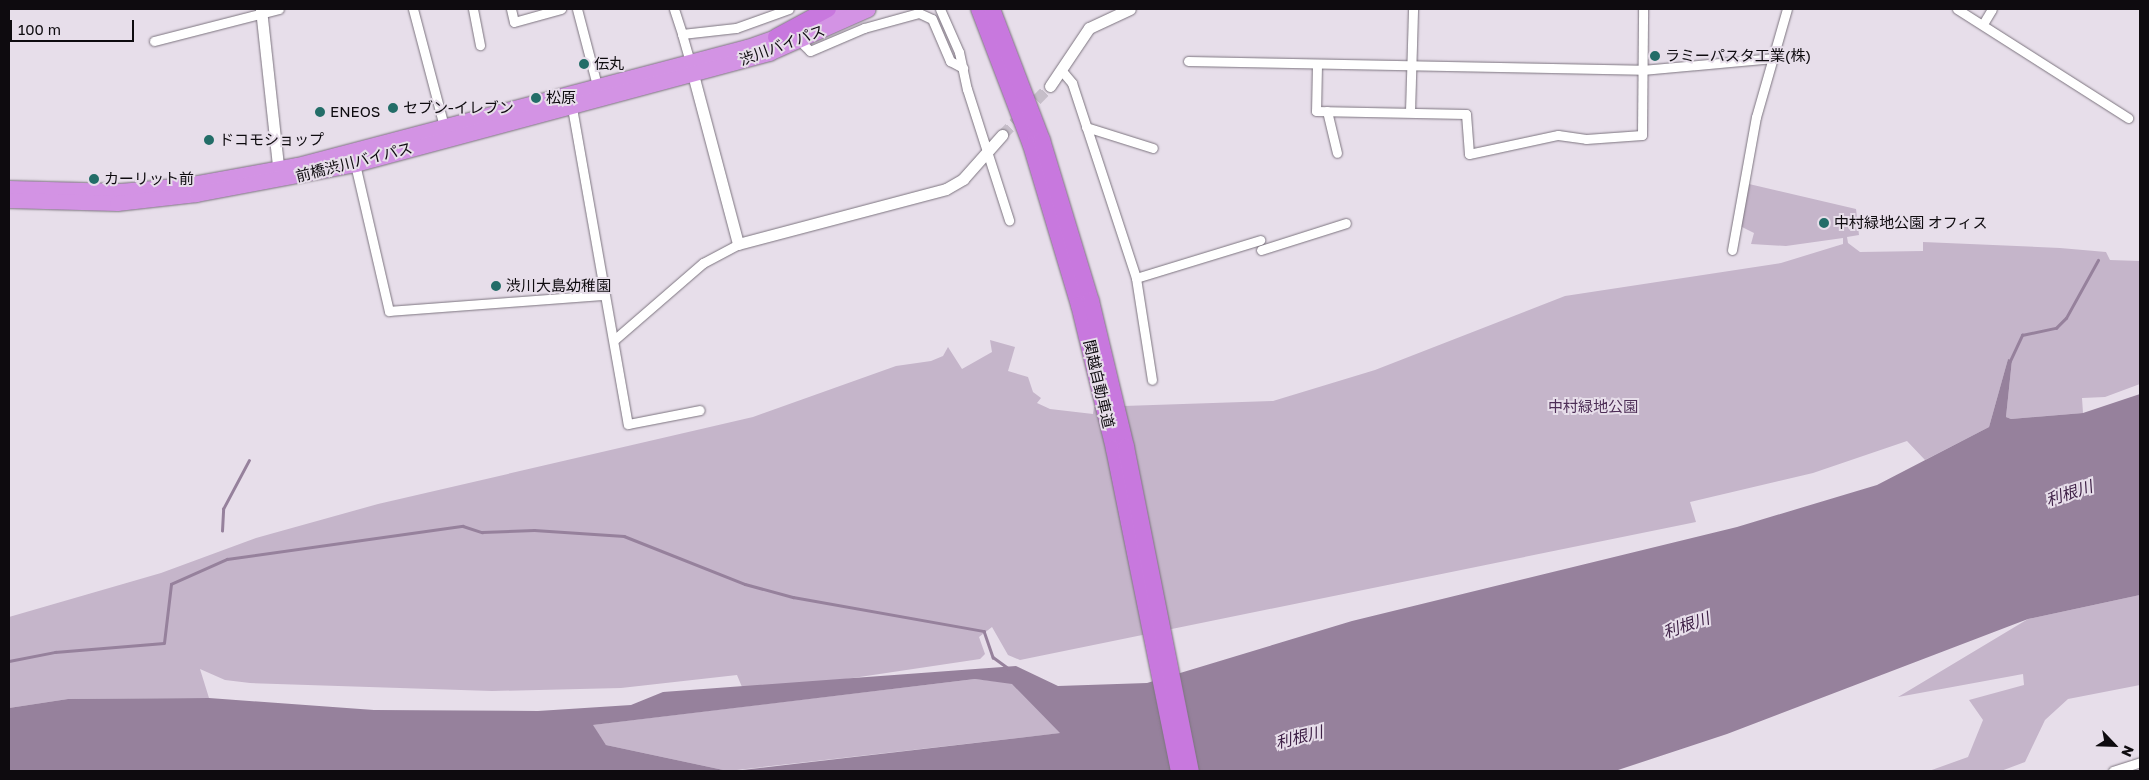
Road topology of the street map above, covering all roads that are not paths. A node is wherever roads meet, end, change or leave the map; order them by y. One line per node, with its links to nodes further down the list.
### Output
1 (279, 9): 21 (street)
2 (413, 9): 43 (street)
3 (473, 9): 28 (street)
4 (511, 9): 5 (street)
5 (561, 9)
6 (576, 9): 38 (street)
7 (674, 9): 24 (street)
8 (789, 9): 22 (street)
9 (828, 9): 25 (highway)
10 (844, 9): 25 (highway, 渋川バイパス)
11 (868, 9): 27 (highway, 渋川バイパス)
12 (940, 9): 34 (street)
13 (979, 9): 65 (highway, 関越自動車道)
14 (992, 9): 65 (highway, 関越自動車道)
15 (1130, 9): 36 (street)
16 (1413, 9): 32 (street)
17 (1643, 9): 35 (street)
18 (1787, 9): 29 (street)
19 (1957, 9): 23 (street)
20 (1992, 9): 23 (street)
21 (261, 11): 26 (street); 50 (street)
22 (778, 11): 24 (street)
23 (1983, 24): 42 (street)
24 (682, 34): 33 (street)
25 (776, 38): 33 (highway, 渋川バイパス)
26 (154, 41)
27 (800, 41): 33 (highway, 渋川バイパス); 34 (street)
28 (480, 44)
29 (1773, 58): 35 (street); 60 (street)
30 (1188, 61): 31 (street)
31 (1317, 66): 32 (street); 40 (street)
32 (1413, 67): 35 (street); 41 (street)
33 (691, 68): 38 (highway, 前橋渋川バイパス); 58 (street)
34 (963, 68): 47 (street)
35 (1642, 70): 41 (street)
36 (1062, 71): 37 (street); 44 (street)
37 (1050, 86)
38 (599, 93): 39 (highway, 前橋渋川バイパス)
39 (571, 101): 43 (highway, 前橋渋川バイパス); 49 (highway, 前橋渋川バイパス); 62 (street)
40 (1327, 112): 41 (street); 48 (street)
41 (1410, 112)
42 (2128, 118)
43 (444, 126): 50 (highway, 前橋渋川バイパス)
44 (1086, 127): 46 (street); 61 (street)
45 (1002, 135): 47 (street)
46 (1153, 148)
47 (986, 150): 55 (street); 58 (street)
48 (1337, 153)
49 (355, 164): 50 (highway, 前橋渋川バイパス); 62 (street)
50 (279, 174): 52 (highway, 前橋渋川バイパス); 54 (highway, 前橋渋川バイパス)
51 (9, 178): 52 (highway)
52 (187, 185): 53 (highway, 前橋渋川バイパス)
53 (9, 188)
54 (9, 200)
55 (1010, 220)
56 (1346, 223): 59 (street)
57 (1260, 240): 61 (street)
58 (738, 244): 63 (street)
59 (1261, 250)
60 (1732, 250)
61 (1136, 278): 64 (street)
62 (604, 295): 63 (street)
63 (614, 340): 66 (street)
64 (1152, 380)
65 (1107, 388): 68 (highway, 関越自動車道); 69 (highway, 関越自動車道)
66 (700, 410)
67 (2140, 762): 70 (street)
68 (1179, 771)
69 (1191, 771)
70 (2112, 771)

